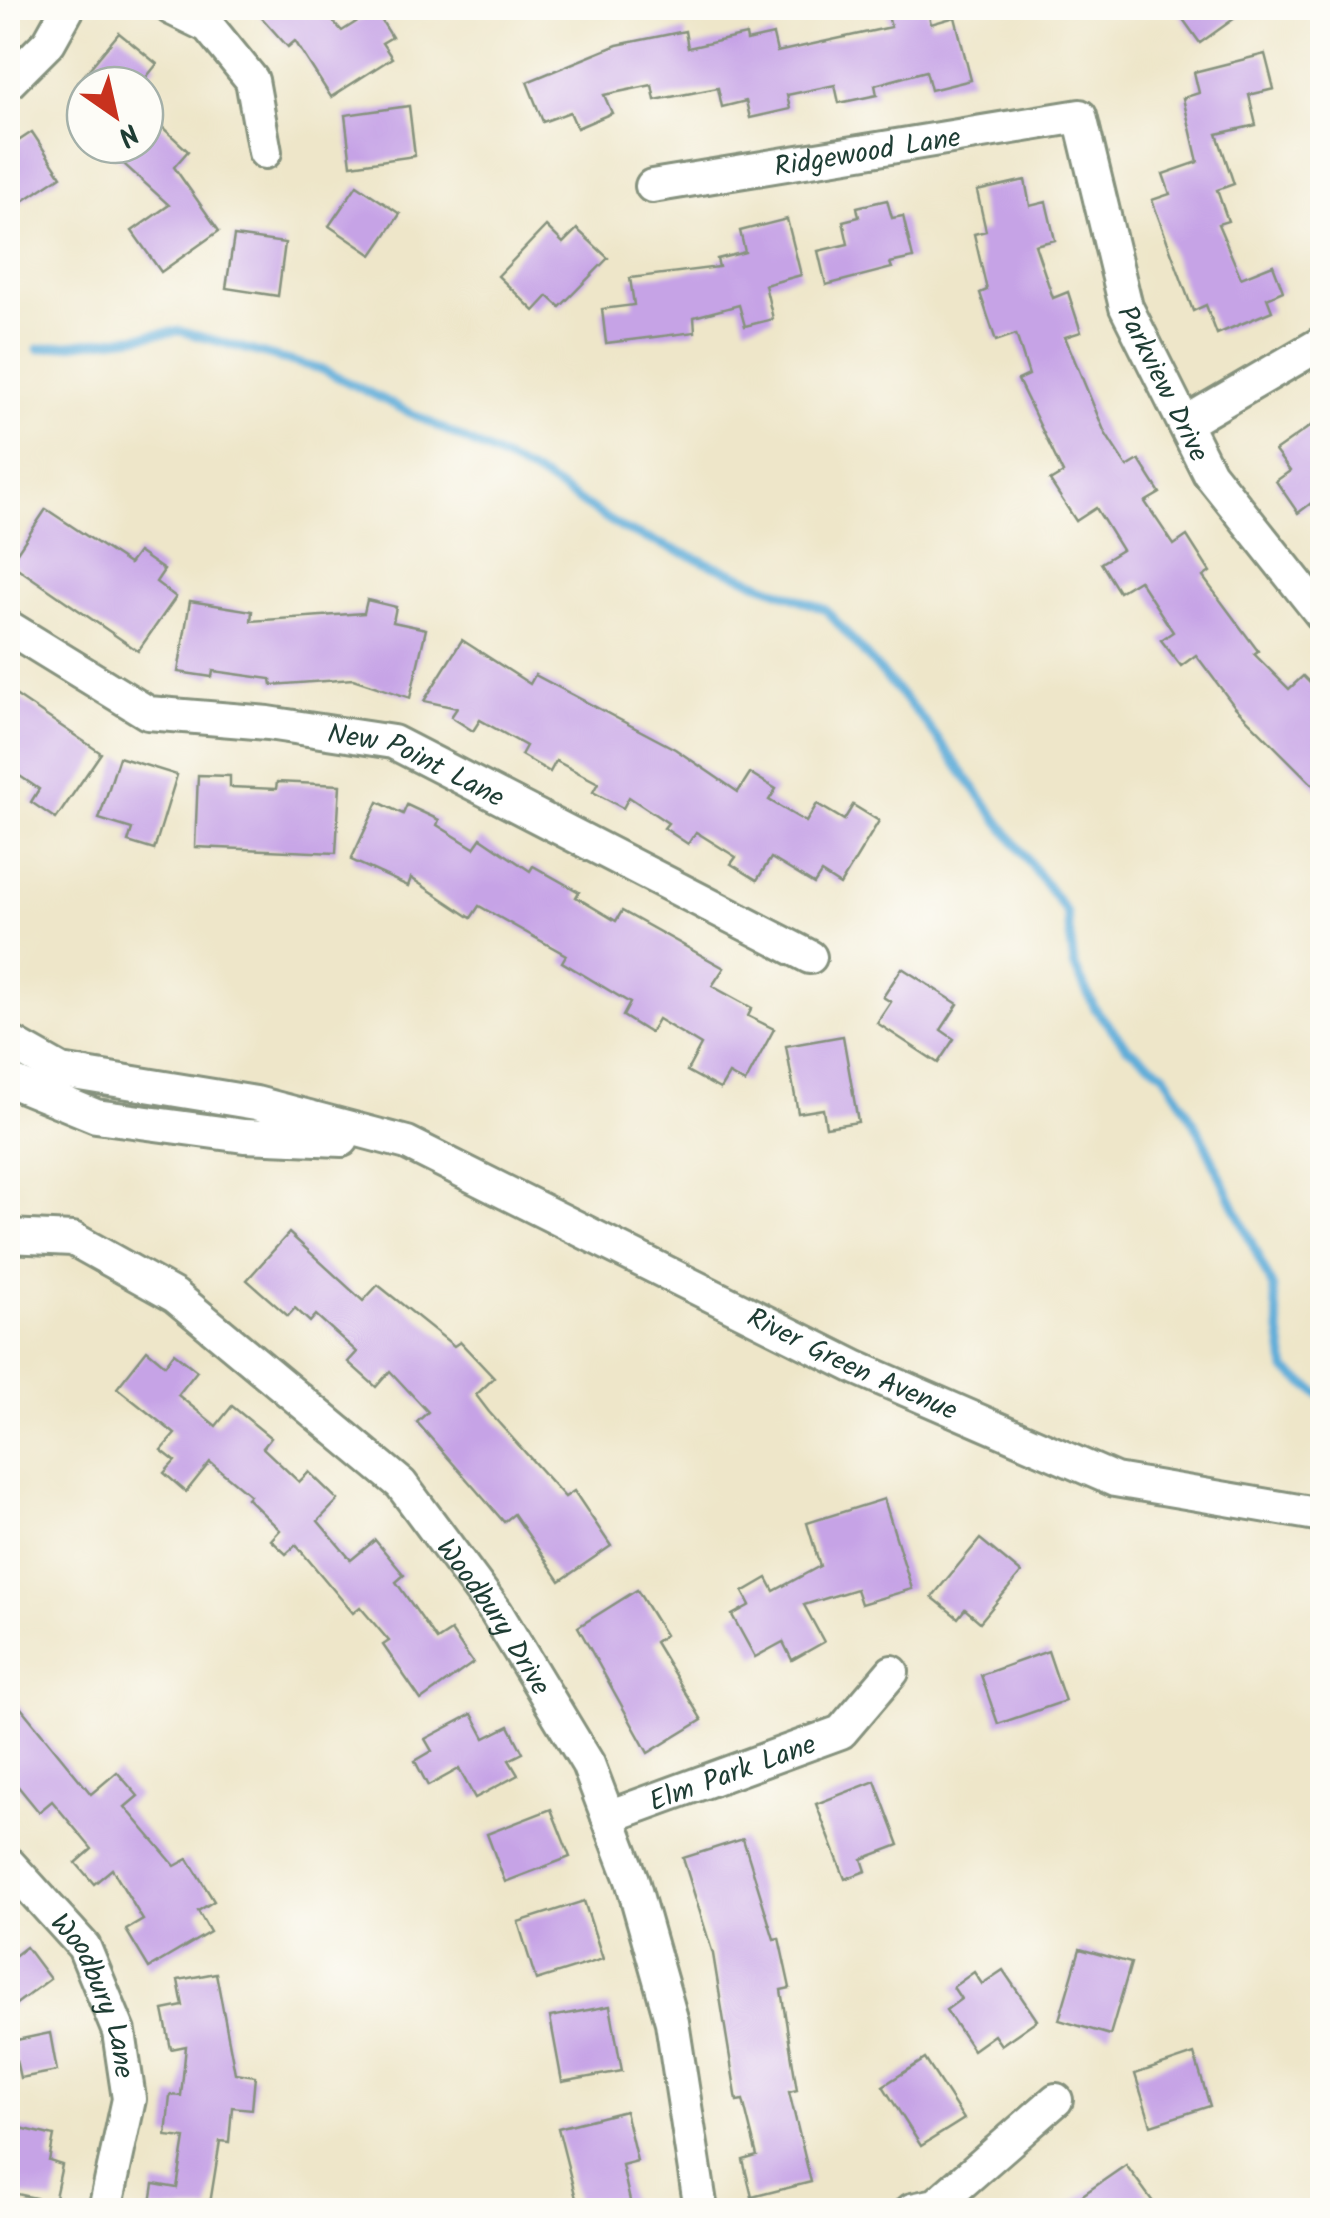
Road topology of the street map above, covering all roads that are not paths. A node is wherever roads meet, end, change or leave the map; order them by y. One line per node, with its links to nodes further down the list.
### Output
1 (68, 8): 3 (street)
2 (170, 8): 5 (street)
3 (8, 83)
4 (1080, 116): 6 (street, Ridgewood Lane); 8 (street, Parkview Drive)
5 (265, 152)
6 (652, 186)
7 (1322, 343): 8 (street)
8 (1184, 423): 9 (street, Parkview Drive)
9 (1322, 615)
10 (8, 627): 11 (street, New Point Lane)
11 (810, 957)
12 (8, 1041): 14 (street, River Green Avenue)
13 (8, 1080): 14 (street, River Green Avenue)
14 (407, 1143): 16 (street, River Green Avenue)
15 (8, 1236): 18 (street, Woodbury Drive)
16 (1322, 1515)
17 (892, 1672): 18 (street, Elm Park Lane)
18 (608, 1816): 22 (street, Woodbury Drive)
19 (8, 1862): 21 (street, Woodbury Lane)
20 (1056, 2100): 23 (street)
21 (105, 2210)
22 (701, 2210)
23 (912, 2210)

